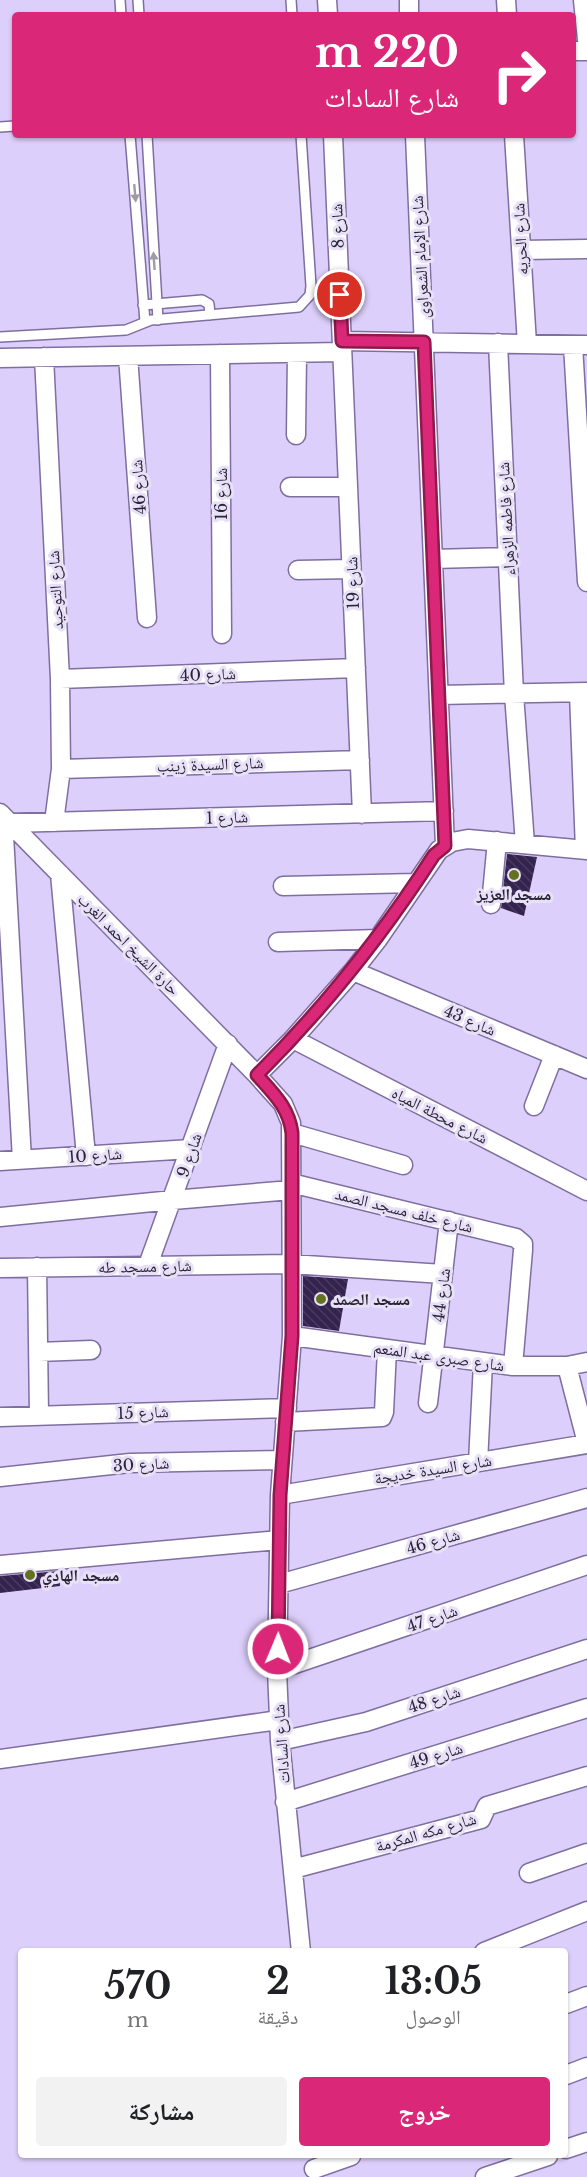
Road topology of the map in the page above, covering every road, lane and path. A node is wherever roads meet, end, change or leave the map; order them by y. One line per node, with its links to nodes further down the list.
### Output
1 (584, 0): 2 (street)
2 (587, 40)
3 (130, 138): 10 (lane)
4 (147, 138): 9 (lane)
5 (301, 138): 15 (lane)
6 (333, 138): 23 (street, شارع 8)
7 (415, 138): 19 (street, شارع الإمام الشعراوى)
8 (514, 138): 12 (street, شارع الحريه)
9 (148, 150): 10 (lane); 13 (lane, one-way to 9)
10 (131, 151): 14 (lane, one-way to 14)
11 (587, 249): 12 (street)
12 (521, 250): 21 (street, شارع الحريه)
13 (157, 304): 14 (lane); 15 (lane); 16 (lane)
14 (143, 305): 17 (lane)
15 (210, 315): 16 (lane)
16 (158, 320): 17 (lane)
17 (145, 322): 18 (lane)
18 (0, 338)
19 (424, 342): 20 (street); 23 (street); 34 (street, شارع الإمام الشعراوى)
20 (498, 343): 21 (street); 33 (street, شارع فاطمه الزهراء)
21 (527, 344): 22 (street)
22 (580, 345): 32 (street)
23 (342, 346): 24 (street); 30 (street, شارع 19)
24 (297, 353): 25 (street); 29 (street)
25 (220, 354): 26 (street); 39 (street, شارع 16)
26 (128, 356): 27 (street); 38 (street, شارع 46)
27 (44, 357): 28 (street); 41 (street, شارع التوحيد)
28 (0, 358)
29 (296, 435)
30 (348, 487): 31 (street); 35 (street, شارع 19)
31 (290, 488)
32 (585, 505): 37 (street)
33 (508, 557): 34 (street); 43 (street, شارع فاطمه الزهراء)
34 (433, 559): 44 (street, شارع الإمام الشعراوى)
35 (351, 569): 36 (street); 40 (street, شارع 19)
36 (298, 570)
37 (587, 582)
38 (147, 618)
39 (222, 634)
40 (356, 668): 41 (street, شارع 40); 45 (street, شارع 19)
41 (60, 680): 46 (street, شارع التوحيد)
42 (583, 692): 43 (street); 54 (street)
43 (514, 694): 44 (street); 52 (street)
44 (439, 695): 47 (street, شارع الإمام الشعراوى)
45 (360, 760): 46 (street, شارع السيدة زينب); 48 (street, شارع 19)
46 (61, 769): 50 (street, شارع التوحيد)
47 (444, 811): 48 (street, شارع 1); 53 (street, شارع الإمام الشعراوى)
48 (362, 814): 50 (street, شارع 1)
49 (4, 818): 50 (street, شارع 1); 55 (street, حارة الشيخ احمد الغرب); 71 (street)
50 (54, 822)
51 (497, 841): 52 (street); 53 (street); 58 (street)
52 (525, 844): 54 (street)
53 (440, 850): 56 (street)
54 (586, 850)
55 (60, 874): 63 (street, حارة الشيخ احمد الغرب); 70 (street)
56 (416, 883): 57 (street); 59 (street)
57 (283, 886)
58 (491, 904)
59 (378, 939): 60 (street); 61 (street)
60 (278, 942)
61 (352, 971): 62 (street); 64 (street, شارع 43)
62 (293, 1039): 66 (street); 75 (street, شارع محطة المياه)
63 (228, 1044): 66 (street, حارة الشيخ احمد الغرب); 69 (street, شارع 9)
64 (554, 1055): 65 (street, شارع 43); 67 (street)
65 (587, 1069)
66 (257, 1075): 68 (street, شارع السادات)
67 (534, 1106)
68 (292, 1133): 73 (street); 74 (street, شارع السادات)
69 (191, 1149): 70 (street, شارع 10); 76 (street, شارع 9)
70 (86, 1156): 71 (street, شارع 10)
71 (22, 1160): 72 (street, شارع 10)
72 (0, 1161)
73 (403, 1165)
74 (291, 1186): 76 (street, شارع خلف مسجد الصمد); 78 (street, شارع خلف مسجد الصمد); 79 (street, شارع السادات)
75 (587, 1191)
76 (173, 1200): 77 (street, شارع خلف مسجد الصمد); 80 (street, شارع 9)
77 (0, 1218)
78 (449, 1221): 83 (street, شارع 44); 91 (street, شارع خلف مسجد الصمد)
79 (291, 1264): 80 (street, شارع مسجد طه); 83 (street, شارع مسجد طه); 84 (street, شارع السادات)
80 (148, 1265): 81 (street, شارع مسجد طه)
81 (37, 1267): 82 (street, شارع مسجد طه); 87 (street)
82 (0, 1268)
83 (443, 1274): 88 (street, شارع 44)
84 (292, 1336): 85 (street, شارع صبرى عبد المنعم); 95 (street, شارع السادات)
85 (387, 1349): 88 (street, شارع صبرى عبد المنعم); 95 (street)
86 (91, 1350): 87 (street)
87 (38, 1352): 94 (street)
88 (434, 1355): 90 (street, شارع صبرى عبد المنعم); 93 (street, شارع 44)
89 (587, 1362): 92 (street, شارع صبرى عبد المنعم)
90 (483, 1363): 91 (street, شارع صبرى عبد المنعم); 99 (street)
91 (513, 1366): 92 (street, شارع صبرى عبد المنعم)
92 (567, 1366): 97 (street)
93 (428, 1404)
94 (39, 1415): 95 (street, شارع 15); 96 (street, شارع 15)
95 (286, 1415): 98 (street, شارع السادات)
96 (0, 1417)
97 (587, 1443): 99 (street, شارع السيدة خديجة)
98 (282, 1460): 100 (street, شارع 30); 101 (street, شارع السادات)
99 (478, 1462): 101 (street, شارع السيدة خديجة)
100 (0, 1477)
101 (280, 1495): 103 (street, شارع السادات)
102 (587, 1498): 106 (street, شارع 46)
103 (279, 1540): 104 (street); 106 (street, شارع السادات)
104 (0, 1565)
105 (587, 1565): 108 (street, شارع 47)
106 (279, 1584): 108 (street, شارع السادات)
107 (587, 1649): 111 (street, شارع 48)
108 (277, 1670): 110 (street, شارع السادات)
109 (587, 1708): 114 (street, شارع 49)
110 (279, 1719): 111 (street, شارع السادات); 112 (street)
111 (280, 1741): 114 (street, شارع السادات)
112 (0, 1759)
113 (587, 1776): 116 (street, شارع مكه المكرمة)
114 (285, 1802): 116 (street, شارع السادات)
115 (587, 1853): 117 (street)
116 (292, 1869): 119 (street, شارع السادات)
117 (530, 1873)
118 (587, 1911): 120 (street)
119 (301, 1948)
120 (494, 1948)
121 (587, 1996): 122 (street)
122 (568, 2003)
123 (587, 2067): 124 (street)
124 (568, 2074)
125 (587, 2142): 126 (street)
126 (568, 2148)
127 (344, 2158): 129 (street)
128 (542, 2158): 130 (street)
129 (314, 2167)
130 (485, 2177)

